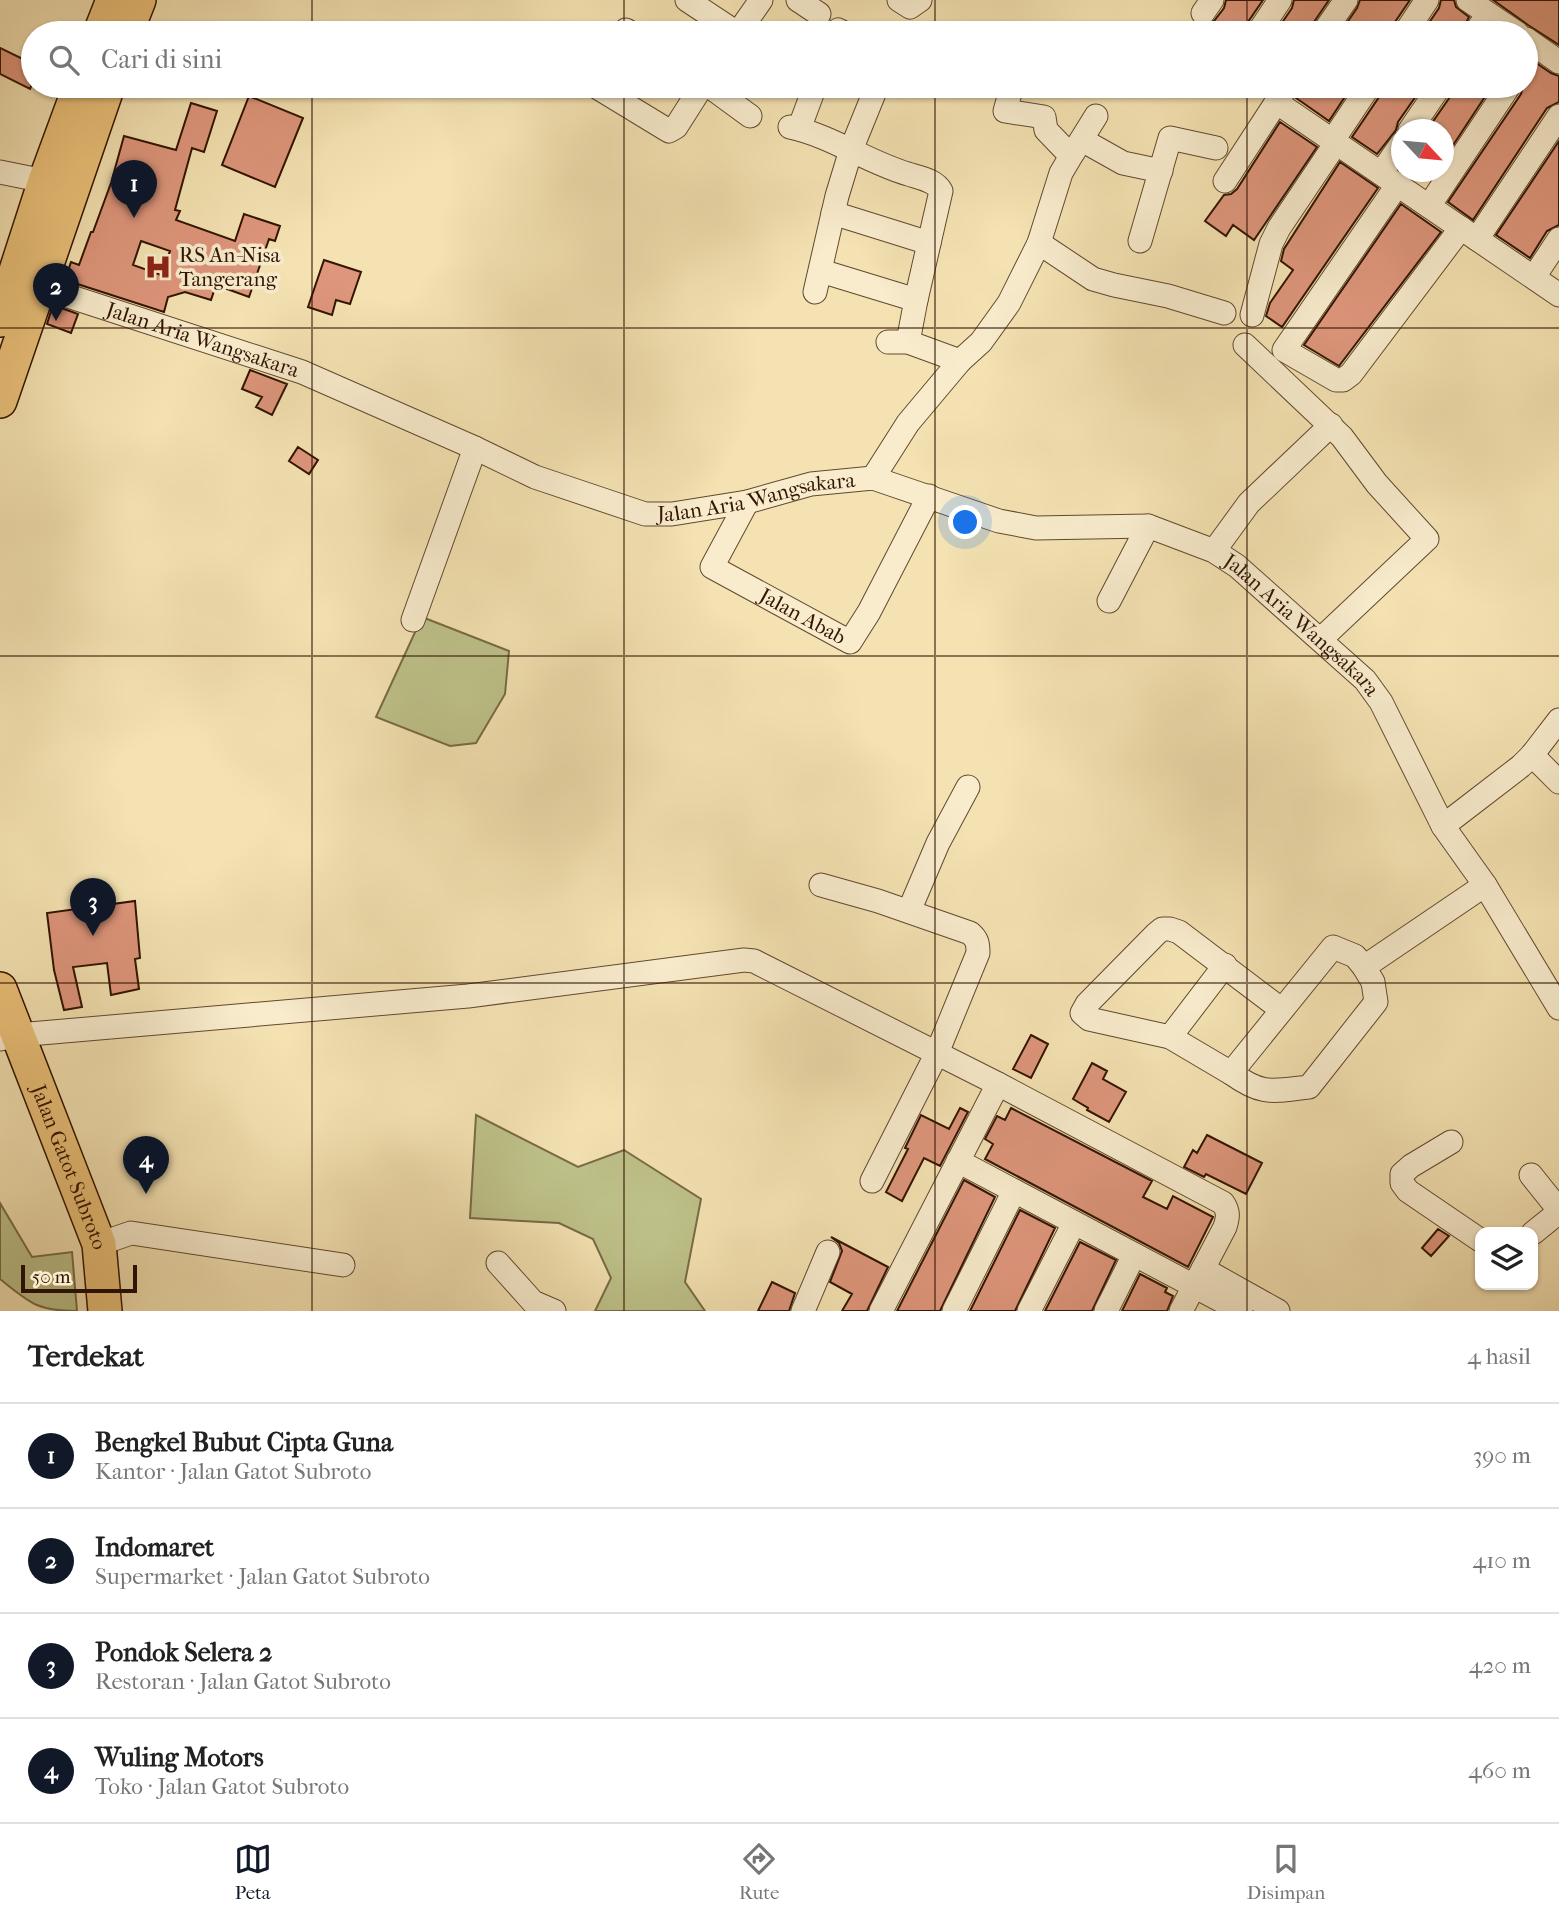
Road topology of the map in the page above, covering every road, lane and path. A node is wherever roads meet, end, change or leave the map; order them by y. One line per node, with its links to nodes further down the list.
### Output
1 (113, 0): 14 (highway)
2 (139, 0): 15 (highway)
3 (687, 0): 16 (street)
4 (761, 0): 17 (street)
5 (798, 0): 13 (street)
6 (899, 0): 7 (street)
7 (920, 0)
8 (1280, 0): 18 (street)
9 (1346, 0): 19 (street)
10 (1427, 0): 20 (street)
11 (1468, 0): 12 (street)
12 (1488, 13): 21 (street); 22 (street)
13 (819, 14)
14 (105, 21)
15 (131, 21)
16 (719, 21)
17 (746, 21)
18 (1266, 21)
19 (1331, 21)
20 (1413, 21)
21 (1483, 21)
22 (1498, 21)
23 (1538, 51): 24 (street)
24 (1559, 62)
25 (77, 98): 51 (highway)
26 (102, 98): 51 (highway)
27 (615, 98): 28 (street)
28 (694, 98)
29 (725, 98): 38 (street)
30 (809, 98): 45 (street)
31 (872, 98): 45 (street)
32 (1009, 98): 43 (street)
33 (1279, 98): 50 (street)
34 (1287, 98): 42 (street)
35 (1362, 98): 42 (street)
36 (1432, 98): 41 (street)
37 (1501, 98): 52 (street)
38 (750, 116)
39 (1097, 116): 43 (street)
40 (1559, 116): 54 (street)
41 (1418, 119)
42 (1335, 141): 49 (street); 64 (street)
43 (1077, 148): 46 (street); 58 (street)
44 (1216, 148): 46 (street)
45 (851, 150): 53 (street); 57 (street)
46 (1161, 171): 56 (street)
47 (0, 172): 51 (street)
48 (1391, 173): 49 (street)
49 (1389, 179): 52 (street); 54 (street)
50 (1225, 181)
51 (59, 184): 60 (highway); 65 (highway)
52 (1429, 206): 54 (street)
53 (833, 213): 57 (street); 62 (street)
54 (1469, 233): 59 (street)
55 (1559, 239): 59 (street)
56 (1140, 241)
57 (929, 243): 62 (street)
58 (1039, 243): 63 (street); 67 (street)
59 (1534, 278): 61 (street)
60 (40, 284): 68 (highway); 70 (street, Jalan Aria Wangsakara)
61 (1559, 295)
62 (916, 300): 67 (street)
63 (1224, 313)
64 (1252, 315)
65 (0, 320)
66 (1245, 345): 69 (street)
67 (960, 361): 71 (street)
68 (0, 401)
69 (1331, 425): 75 (street); 78 (street)
70 (475, 447): 73 (street, Jalan Aria Wangsakara); 77 (street)
71 (873, 478): 72 (street, Jalan Aria Wangsakara); 73 (street, Jalan Aria Wangsakara)
72 (929, 496): 73 (street, Jalan Abab); 74 (street, Jalan Aria Wangsakara)
73 (747, 502)
74 (1148, 526): 75 (street, Jalan Aria Wangsakara); 76 (street)
75 (1214, 551): 78 (street, Jalan Aria Wangsakara)
76 (1109, 601)
77 (413, 620)
78 (1321, 639): 83 (street, Jalan Aria Wangsakara)
79 (1559, 720): 80 (street)
80 (1532, 755): 81 (street); 83 (street)
81 (1559, 782)
82 (968, 787): 86 (street)
83 (1443, 826): 85 (street, Jalan Aria Wangsakara)
84 (821, 885): 86 (street)
85 (1485, 885): 88 (street); 90 (street, Jalan Aria Wangsakara)
86 (909, 911): 94 (street)
87 (1224, 965): 91 (street); 93 (street); 93 (street)
88 (1364, 967): 91 (street); 95 (street)
89 (1, 991): 92 (highway, Jalan Gatot Subroto)
90 (1550, 993)
91 (1282, 1010): 95 (street)
92 (8, 1037): 94 (street); 106 (highway, Jalan Gatot Subroto); 112 (highway, Jalan Gatot Subroto)
93 (1170, 1037): 95 (street)
94 (937, 1053): 96 (street); 100 (street)
95 (1231, 1073)
96 (998, 1084): 98 (street); 111 (street)
97 (1451, 1142): 105 (street)
98 (958, 1161): 101 (street); 116 (street)
99 (1531, 1175): 102 (street)
100 (872, 1181)
101 (1014, 1191): 103 (street); 117 (street)
102 (1559, 1211): 104 (street)
103 (1074, 1223): 108 (street); 118 (street)
104 (1538, 1229)
105 (1475, 1237)
106 (99, 1244): 110 (street); 113 (highway, Jalan Gatot Subroto)
107 (828, 1252): 115 (street)
108 (1134, 1255): 111 (street); 119 (street)
109 (498, 1263): 114 (street)
110 (344, 1265)
111 (1198, 1278): 120 (street); 121 (street); 122 (street)
112 (89, 1311)
113 (105, 1311)
114 (554, 1311)
115 (803, 1311)
116 (881, 1311)
117 (954, 1311)
118 (1029, 1311)
119 (1106, 1311)
120 (1181, 1311)
121 (1241, 1311)
122 (1278, 1311)

